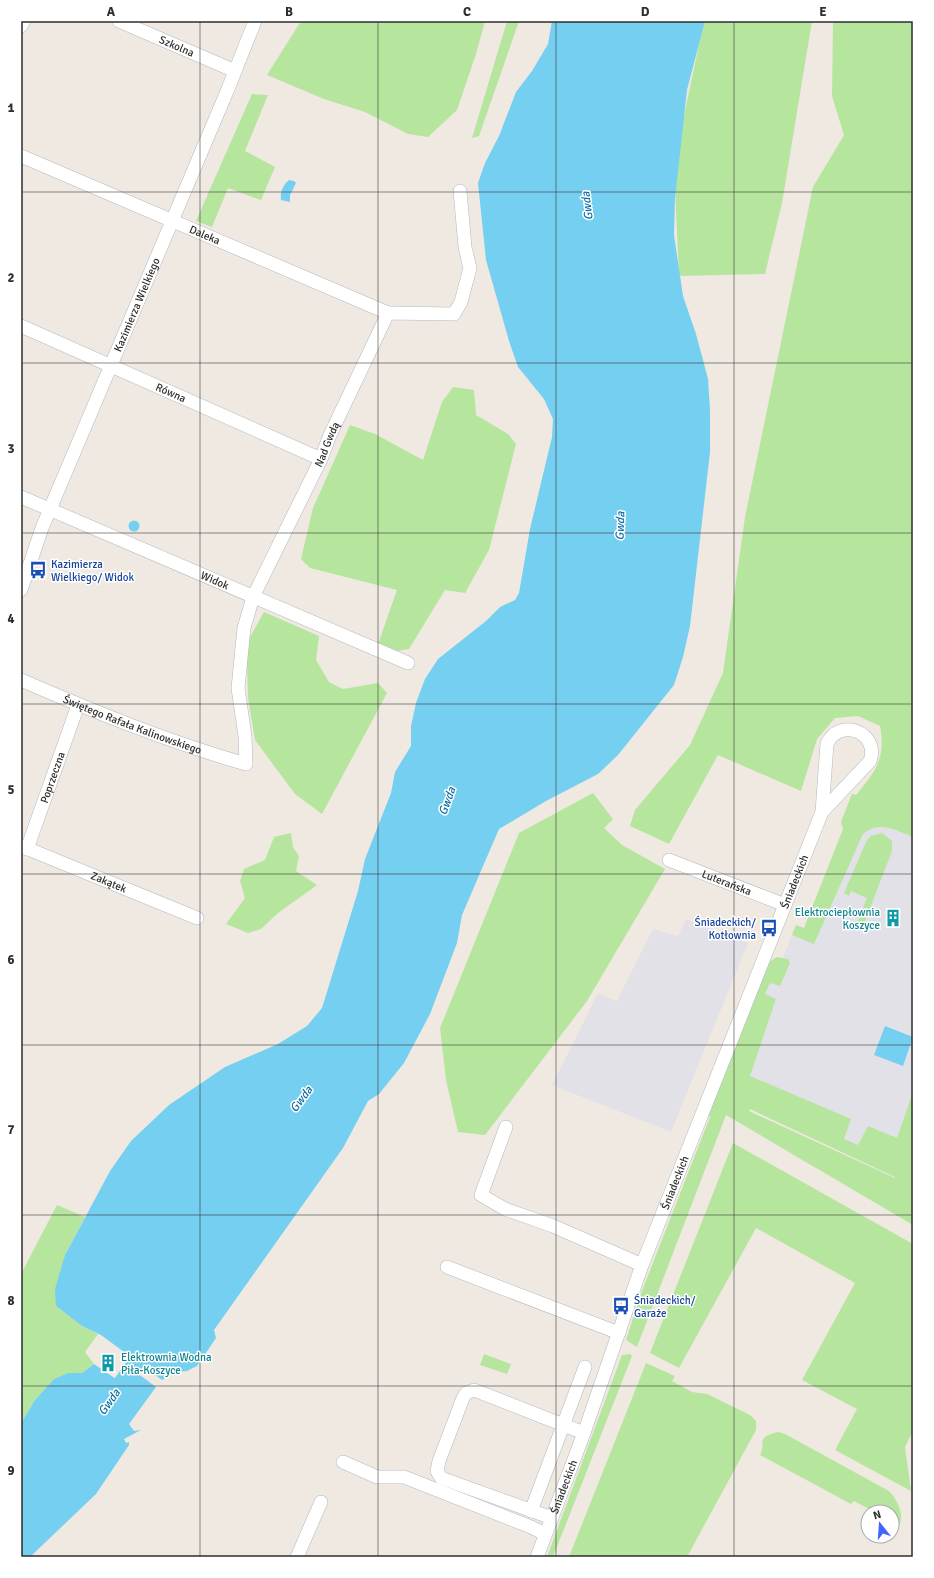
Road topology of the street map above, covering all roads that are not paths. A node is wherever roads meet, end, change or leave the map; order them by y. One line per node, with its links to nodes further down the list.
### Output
1 (24, 21): 4 (street)
2 (119, 21): 5 (street, Szkolna)
3 (255, 21): 5 (street, Kazimierza Wielkiego)
4 (21, 26)
5 (235, 71): 8 (street, Kazimierza Wielkiego)
6 (21, 156): 8 (street, Daleka)
7 (460, 191): 9 (street)
8 (172, 222): 9 (street, Daleka); 11 (street, Kazimierza Wielkiego)
9 (388, 313): 12 (street, Nad Gwdą)
10 (21, 326): 11 (street, Równa)
11 (111, 365): 12 (street, Równa); 14 (street, Kazimierza Wielkiego)
12 (322, 459): 16 (street, Nad Gwdą)
13 (21, 497): 14 (street, Widok)
14 (50, 509): 15 (street, Kazimierza Wielkiego); 16 (street, Widok)
15 (21, 590)
16 (253, 597): 17 (street, Widok); 20 (street, Nad Gwdą)
17 (408, 663)
18 (21, 680): 19 (street, Świętego Rafała Kalinowskiego)
19 (78, 705): 20 (street, Świętego Rafała Kalinowskiego); 22 (street, Poprzeczna)
20 (246, 764)
21 (822, 812): 21 (street); 24 (street, Śniadeckich)
22 (24, 847): 25 (street, Zakątek)
23 (669, 860): 24 (street, Luterańska)
24 (785, 905): 27 (street, Śniadeckich)
25 (197, 918)
26 (506, 1127): 27 (street)
27 (642, 1265): 29 (street, Śniadeckich)
28 (447, 1267): 29 (street)
29 (619, 1332): 32 (street, Śniadeckich)
30 (585, 1367): 31 (street)
31 (563, 1426): 32 (street); 35 (street); 35 (street)
32 (584, 1433): 36 (street, Śniadeckich)
33 (343, 1462): 37 (street)
34 (321, 1502): 38 (street)
35 (531, 1511): 36 (street)
36 (552, 1518): 37 (street, Śniadeckich)
37 (545, 1534): 39 (street, Śniadeckich)
38 (297, 1557)
39 (537, 1557)

